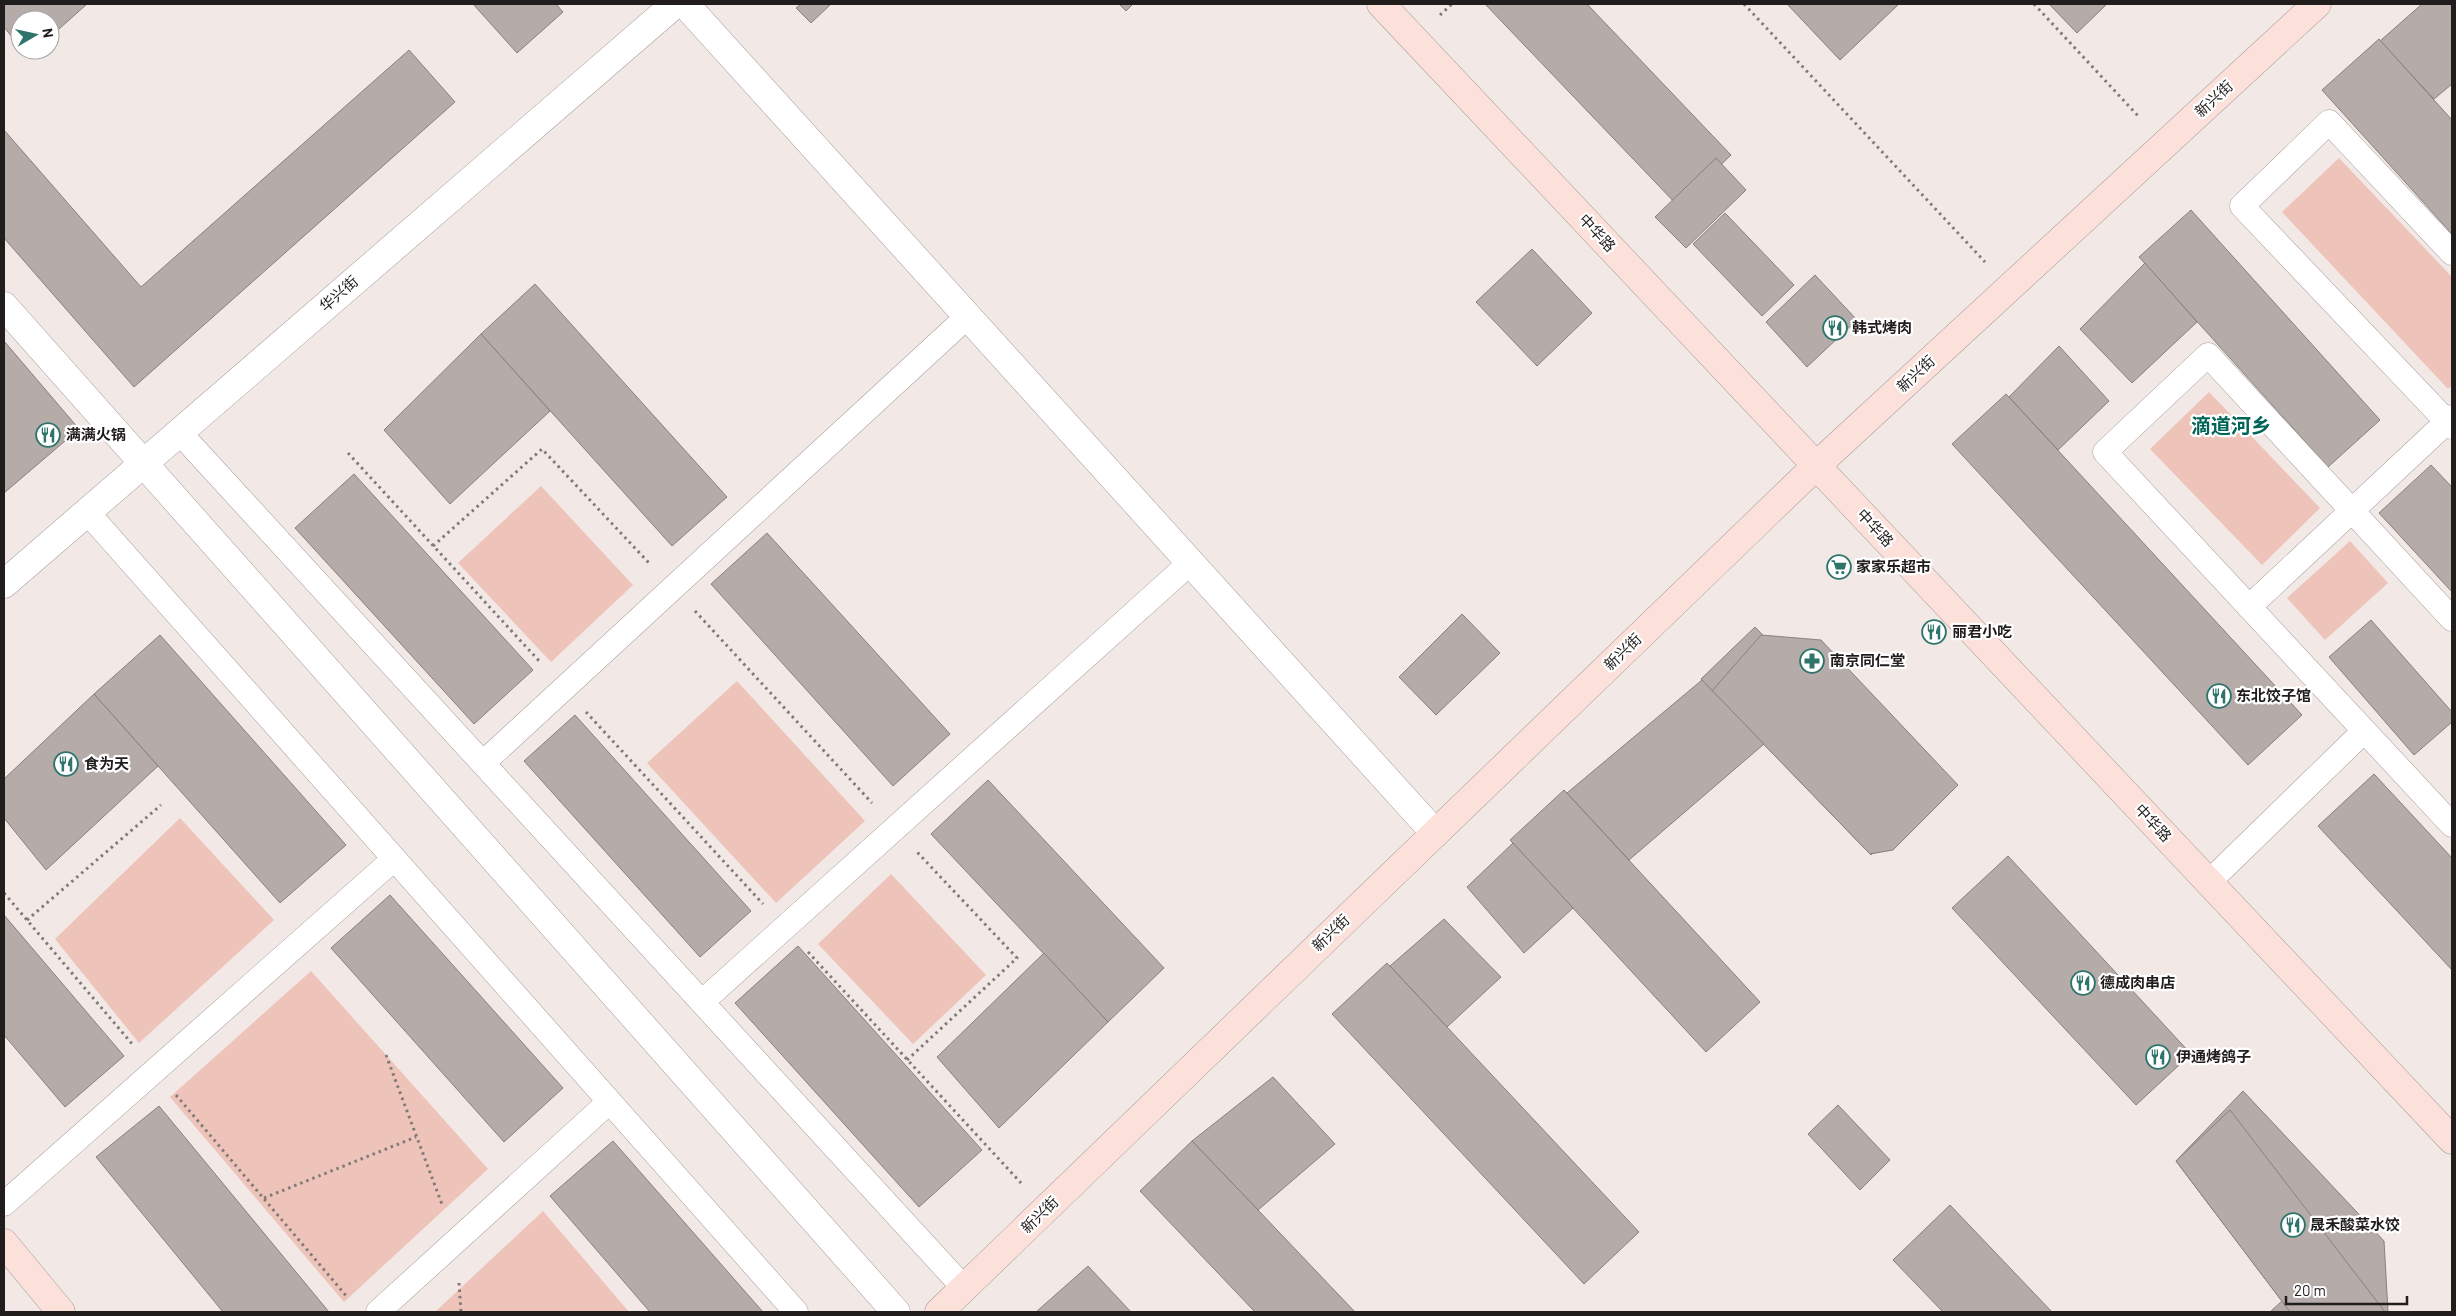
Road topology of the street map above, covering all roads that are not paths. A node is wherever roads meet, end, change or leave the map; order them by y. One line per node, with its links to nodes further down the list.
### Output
1 (675, 4): 9 (street, 华兴街)
2 (685, 4): 7 (street)
3 (1381, 4): 11 (street, 中华路)
4 (2317, 4): 11 (street, 新兴街)
5 (2452, 253): 8 (lane)
6 (4, 306): 10 (street)
7 (968, 316): 14 (street); 19 (lane)
8 (2451, 422): 12 (lane)
9 (179, 432): 10 (street, 华兴街); 19 (lane)
10 (144, 464): 13 (street, 华兴街); 33 (street)
11 (1816, 466): 21 (street, 新兴街); 23 (street, 中华路)
12 (2353, 511): 16 (lane); 16 (lane); 17 (lane)
13 (87, 512): 15 (street, 华兴街); 22 (lane)
14 (1190, 562): 21 (street); 24 (lane)
15 (4, 584)
16 (2249, 607): 18 (lane)
17 (2452, 619)
18 (2364, 731): 20 (lane); 23 (lane)
19 (482, 763): 24 (lane)
20 (2452, 825)
21 (1435, 833): 29 (street, 新兴街)
22 (394, 859): 25 (lane); 27 (lane)
23 (2209, 882): 26 (street, 中华路)
24 (702, 1002): 29 (lane)
25 (609, 1102): 31 (lane); 32 (lane)
26 (2452, 1140)
27 (4, 1204)
28 (4, 1243): 30 (street)
29 (964, 1288): 34 (street, 新兴街)
30 (61, 1312)
31 (378, 1312)
32 (796, 1312)
33 (896, 1312)
34 (939, 1312)

